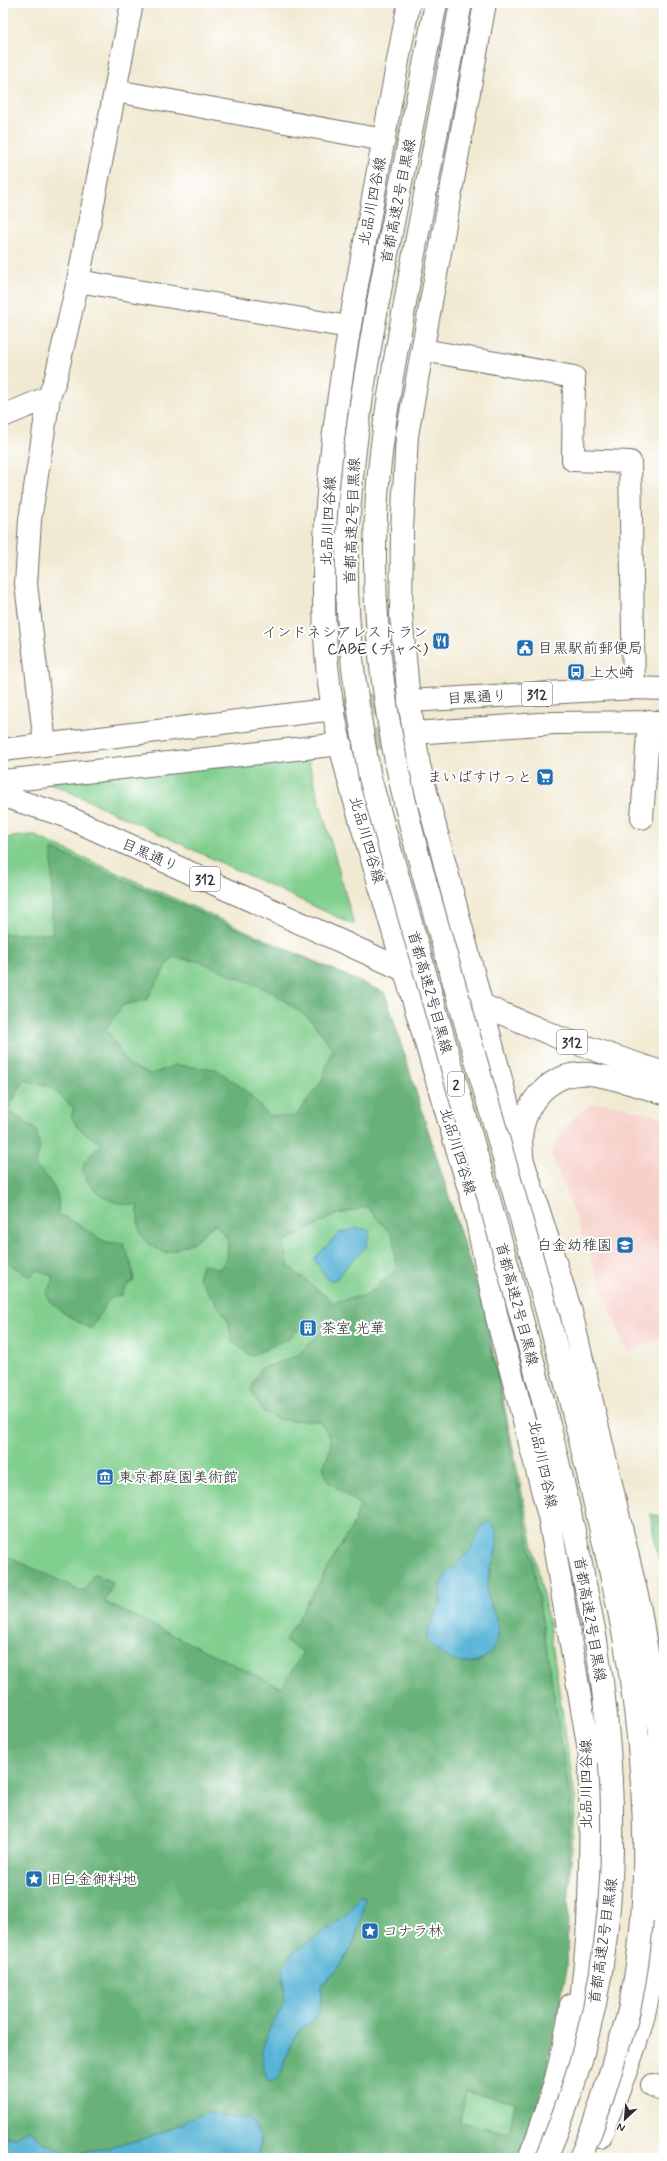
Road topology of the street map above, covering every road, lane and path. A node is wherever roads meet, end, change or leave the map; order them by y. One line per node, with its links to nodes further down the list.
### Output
1 (132, 3): 6 (main road)
2 (409, 3): 7 (main road, 北品川四谷線)
3 (436, 3): 33 (main road, 首都高速2号目黒線 / 2, bridge)
4 (461, 3): 34 (main road, 首都高速2号目黒線 / 2, bridge)
5 (485, 3): 10 (main road)
6 (116, 91): 7 (main road); 8 (main road)
7 (384, 140): 9 (main road, 北品川四谷線)
8 (78, 281): 9 (main road); 11 (main road)
9 (349, 327): 16 (main road, 北品川四谷線)
10 (423, 350): 13 (main road); 15 (main road)
11 (49, 397): 12 (main road); 19 (main road)
12 (3, 416)
13 (634, 688): 14 (main road, 目黒通り / 312); 15 (main road, 目黒通り / 312)
14 (664, 689)
15 (409, 701): 18 (main road)
16 (334, 710): 19 (main road); 20 (main road, 北品川四谷線)
17 (656, 721): 18 (main road, 目黒通り / 312); 24 (main road)
18 (414, 733): 26 (main road)
19 (45, 744): 21 (main road)
20 (341, 744): 22 (main road); 25 (main road, 北品川四谷線)
21 (3, 750)
22 (3, 781)
23 (3, 796): 25 (main road, 目黒通り / 312)
24 (642, 818)
25 (404, 970): 30 (main road, 北品川四谷線)
26 (482, 1005): 27 (main road, 312); 29 (main road)
27 (664, 1073)
28 (664, 1093): 29 (main road)
29 (522, 1158): 31 (main road); 34 (main road, bridge)
30 (473, 1202): 33 (main road, bridge); 35 (main road, 北品川四谷線)
31 (664, 1844)
32 (664, 1870): 38 (main road)
33 (573, 2088): 36 (main road, 首都高速2号目黒線 / 2, bridge)
34 (602, 2101): 37 (main road, 首都高速2号目黒線 / 2, bridge)
35 (529, 2158)
36 (546, 2158)
37 (580, 2158)
38 (588, 2158)

